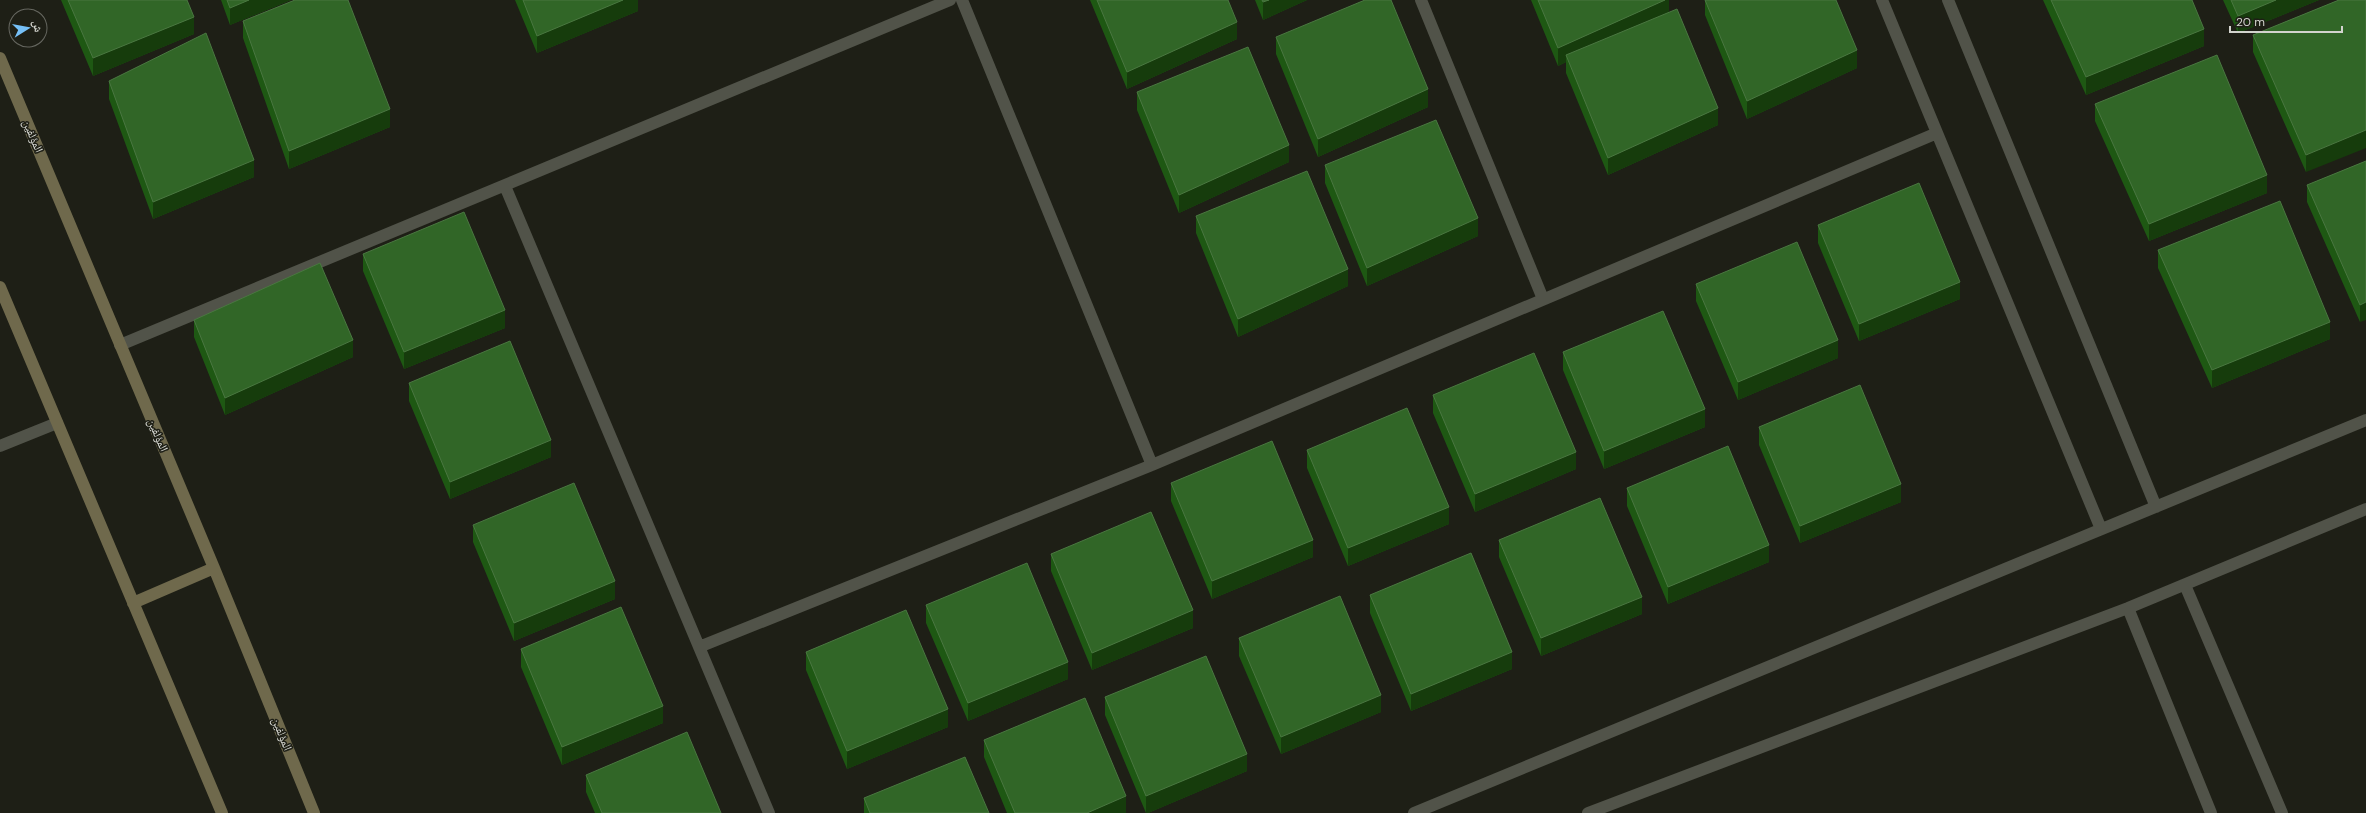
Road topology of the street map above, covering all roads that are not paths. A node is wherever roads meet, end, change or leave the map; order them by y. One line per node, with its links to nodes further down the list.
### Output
1 (950, 0): 8 (street)
2 (962, 0): 15 (street)
3 (1421, 0): 10 (street)
4 (1882, 0): 7 (street)
5 (1948, 0): 16 (street)
6 (0, 58): 11 (street, المؤلفين)
7 (1937, 132): 10 (street); 18 (street)
8 (505, 186): 11 (street); 23 (street)
9 (0, 287): 13 (street)
10 (1543, 299): 15 (street)
11 (120, 345): 19 (street, المؤلفين)
12 (2366, 420): 16 (street)
13 (57, 423): 14 (street); 21 (street)
14 (0, 446)
15 (1152, 465): 23 (street)
16 (2156, 506): 18 (street)
17 (2366, 509): 20 (street)
18 (2101, 529): 27 (street)
19 (214, 568): 21 (street); 25 (street, المؤلفين)
20 (2184, 584): 22 (street); 30 (street)
21 (133, 603): 24 (street)
22 (2128, 608): 28 (street); 29 (street)
23 (699, 648): 26 (street)
24 (222, 813)
25 (314, 813)
26 (769, 813)
27 (1414, 813)
28 (1588, 813)
29 (2210, 813)
30 (2282, 813)

